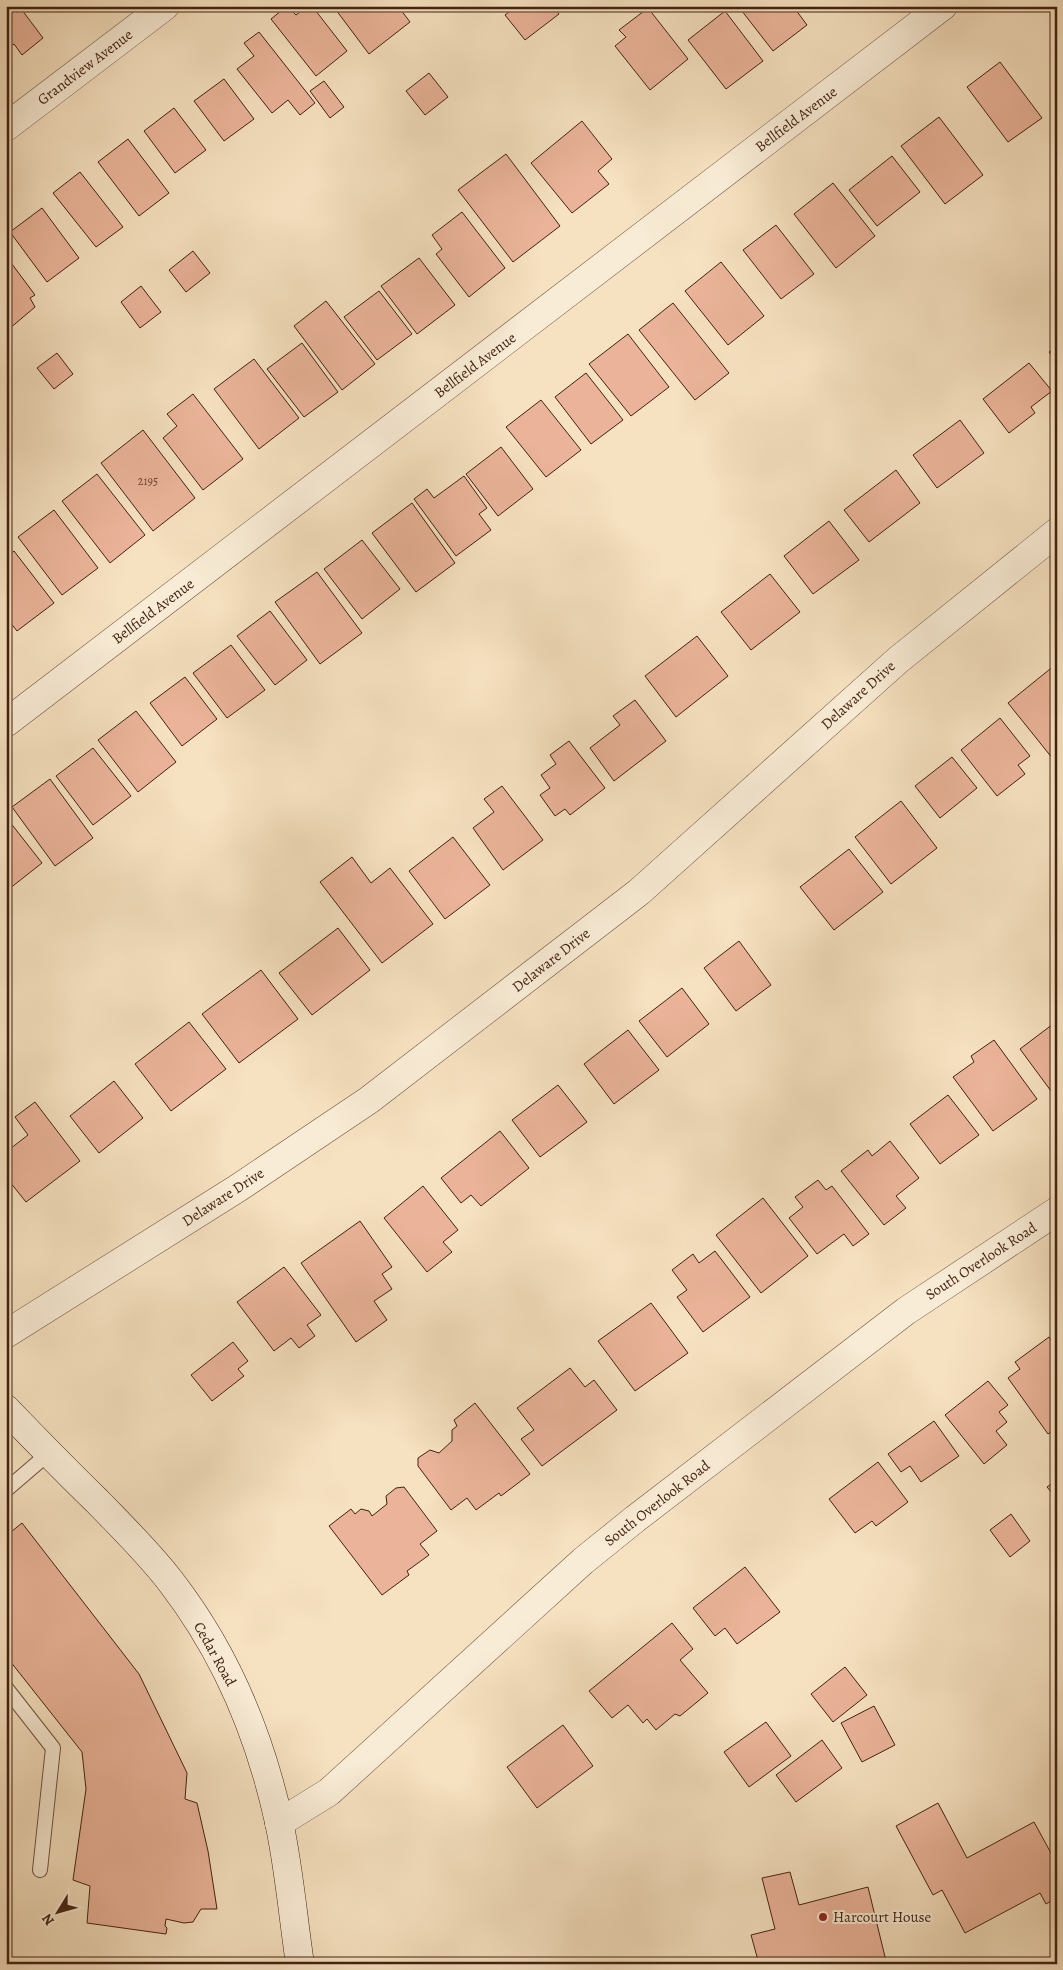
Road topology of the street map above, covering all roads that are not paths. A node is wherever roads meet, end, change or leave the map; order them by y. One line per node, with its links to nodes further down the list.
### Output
1 (165, 6): 3 (street, Grandview Avenue)
2 (943, 6): 5 (street, Bellfield Avenue)
3 (6, 127)
4 (1056, 534): 7 (street, Delaware Drive)
5 (6, 723)
6 (1057, 1211): 12 (street, South Overlook Road)
7 (6, 1334)
8 (6, 1410): 9 (street, Cedar Road)
9 (49, 1453): 10 (lane); 12 (street, Cedar Road)
10 (6, 1490)
11 (6, 1688): 13 (lane)
12 (279, 1823): 14 (street, Cedar Road)
13 (40, 1870)
14 (300, 1964)

